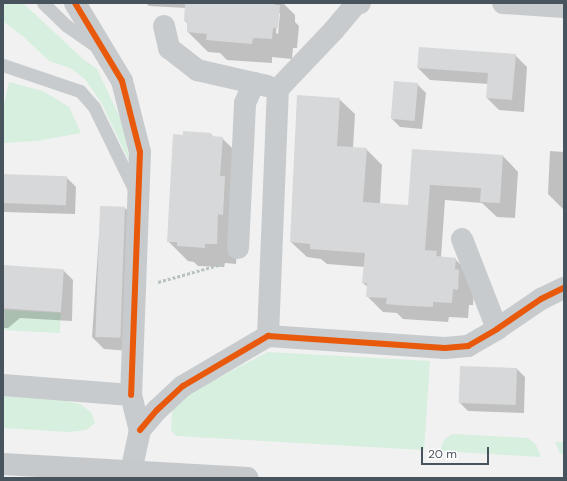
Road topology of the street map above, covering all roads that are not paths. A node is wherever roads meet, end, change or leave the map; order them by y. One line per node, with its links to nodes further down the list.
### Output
1 (43, 3): 7 (lane)
2 (76, 3): 7 (street)
3 (503, 3): 5 (street)
4 (357, 4): 10 (street)
5 (564, 7)
6 (164, 26): 9 (street)
7 (106, 53): 11 (street)
8 (3, 65): 11 (lane)
9 (254, 83): 10 (street); 13 (street)
10 (278, 88): 16 (street)
11 (138, 196): 18 (street)
12 (462, 239): 15 (street)
13 (238, 248)
14 (564, 288): 15 (street)
15 (496, 329): 16 (street)
16 (268, 336): 19 (street)
17 (3, 385): 18 (street)
18 (131, 395): 19 (street)
19 (140, 430): 21 (street)
20 (3, 464): 21 (main road)
21 (131, 472): 22 (main road)
22 (248, 478)

